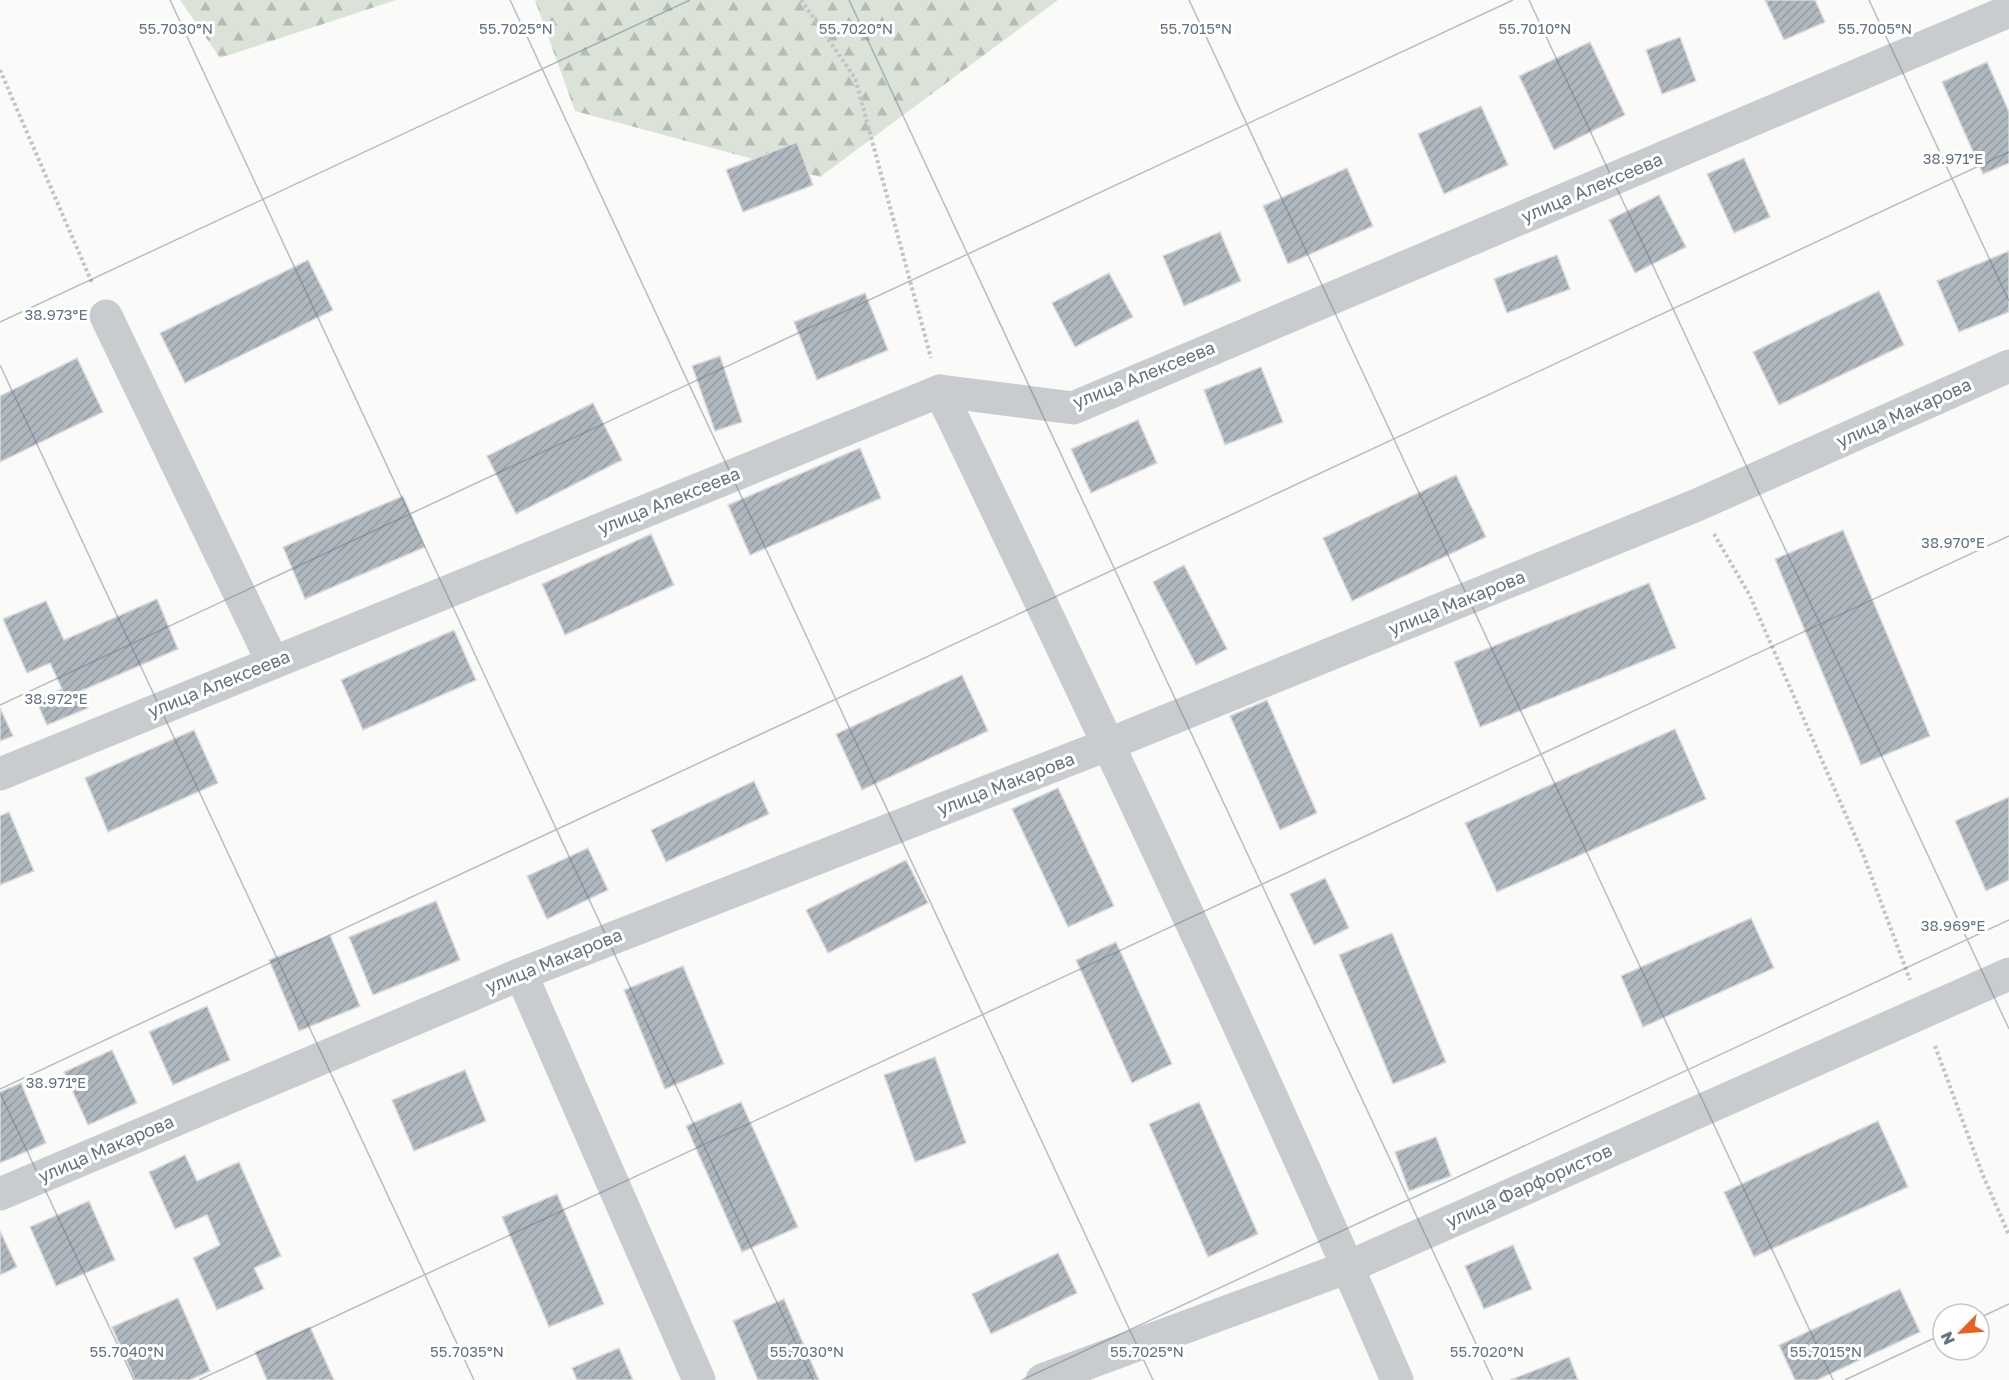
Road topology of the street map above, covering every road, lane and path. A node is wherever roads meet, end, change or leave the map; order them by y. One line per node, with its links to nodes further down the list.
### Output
1 (801, 0): 6 (path)
2 (2009, 11): 6 (street, улица Алексеева)
3 (0, 70): 4 (path)
4 (106, 316): 8 (street)
5 (2009, 366): 7 (street, улица Макарова)
6 (940, 391): 8 (street, улица Алексеева); 9 (street)
7 (1697, 506): 9 (street, улица Макарова); 13 (path)
8 (273, 663): 10 (street, улица Алексеева)
9 (1109, 744): 11 (street, улица Макарова); 16 (street)
10 (0, 774)
11 (520, 974): 14 (street, улица Макарова); 17 (street)
12 (2009, 974): 13 (street, улица Фарфористов)
13 (1921, 1011): 15 (path); 16 (street, улица Фарфористов)
14 (0, 1194)
15 (2009, 1235)
16 (1348, 1267): 18 (street, улица Фарфористов); 19 (street)
17 (699, 1380)
18 (1042, 1380)
19 (1397, 1380)

